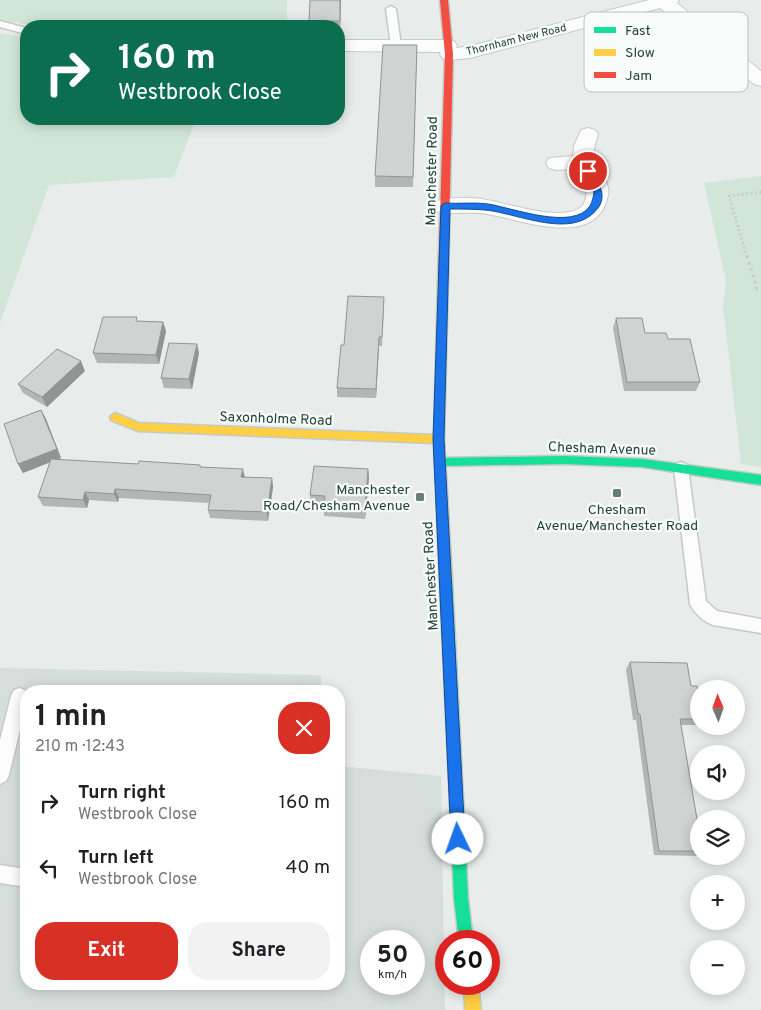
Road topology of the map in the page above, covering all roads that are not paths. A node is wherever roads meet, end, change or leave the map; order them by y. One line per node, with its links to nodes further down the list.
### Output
1 (444, 0): 12 (main road, Manchester Road)
2 (667, 1): 3 (street, Thornham New Road); 6 (street)
3 (621, 5): 5 (street, Thornham New Road)
4 (392, 10): 11 (lane)
5 (599, 12)
6 (680, 12)
7 (584, 17): 12 (street, Thornham New Road)
8 (0, 24): 9 (lane)
9 (20, 29)
10 (345, 46): 11 (street, Thornham New Road)
11 (396, 46): 12 (street, Thornham New Road)
12 (448, 50): 18 (main road, Manchester Road)
13 (748, 69): 14 (street)
14 (761, 80)
15 (588, 134): 16 (street)
16 (584, 162): 17 (street); 18 (street)
17 (556, 163)
18 (445, 206): 20 (main road, Manchester Road)
19 (115, 418): 20 (main road, Saxonholme Road)
20 (439, 439): 21 (main road, Manchester Road)
21 (440, 462): 22 (main road, Chesham Avenue); 29 (main road, Manchester Road)
22 (681, 468): 23 (main road, Chesham Avenue); 24 (lane)
23 (761, 480)
24 (761, 626)
25 (20, 696): 26 (lane)
26 (0, 775)
27 (0, 874): 28 (lane)
28 (20, 877)
29 (465, 930)
30 (471, 995): 31 (main road)
31 (473, 1010)

